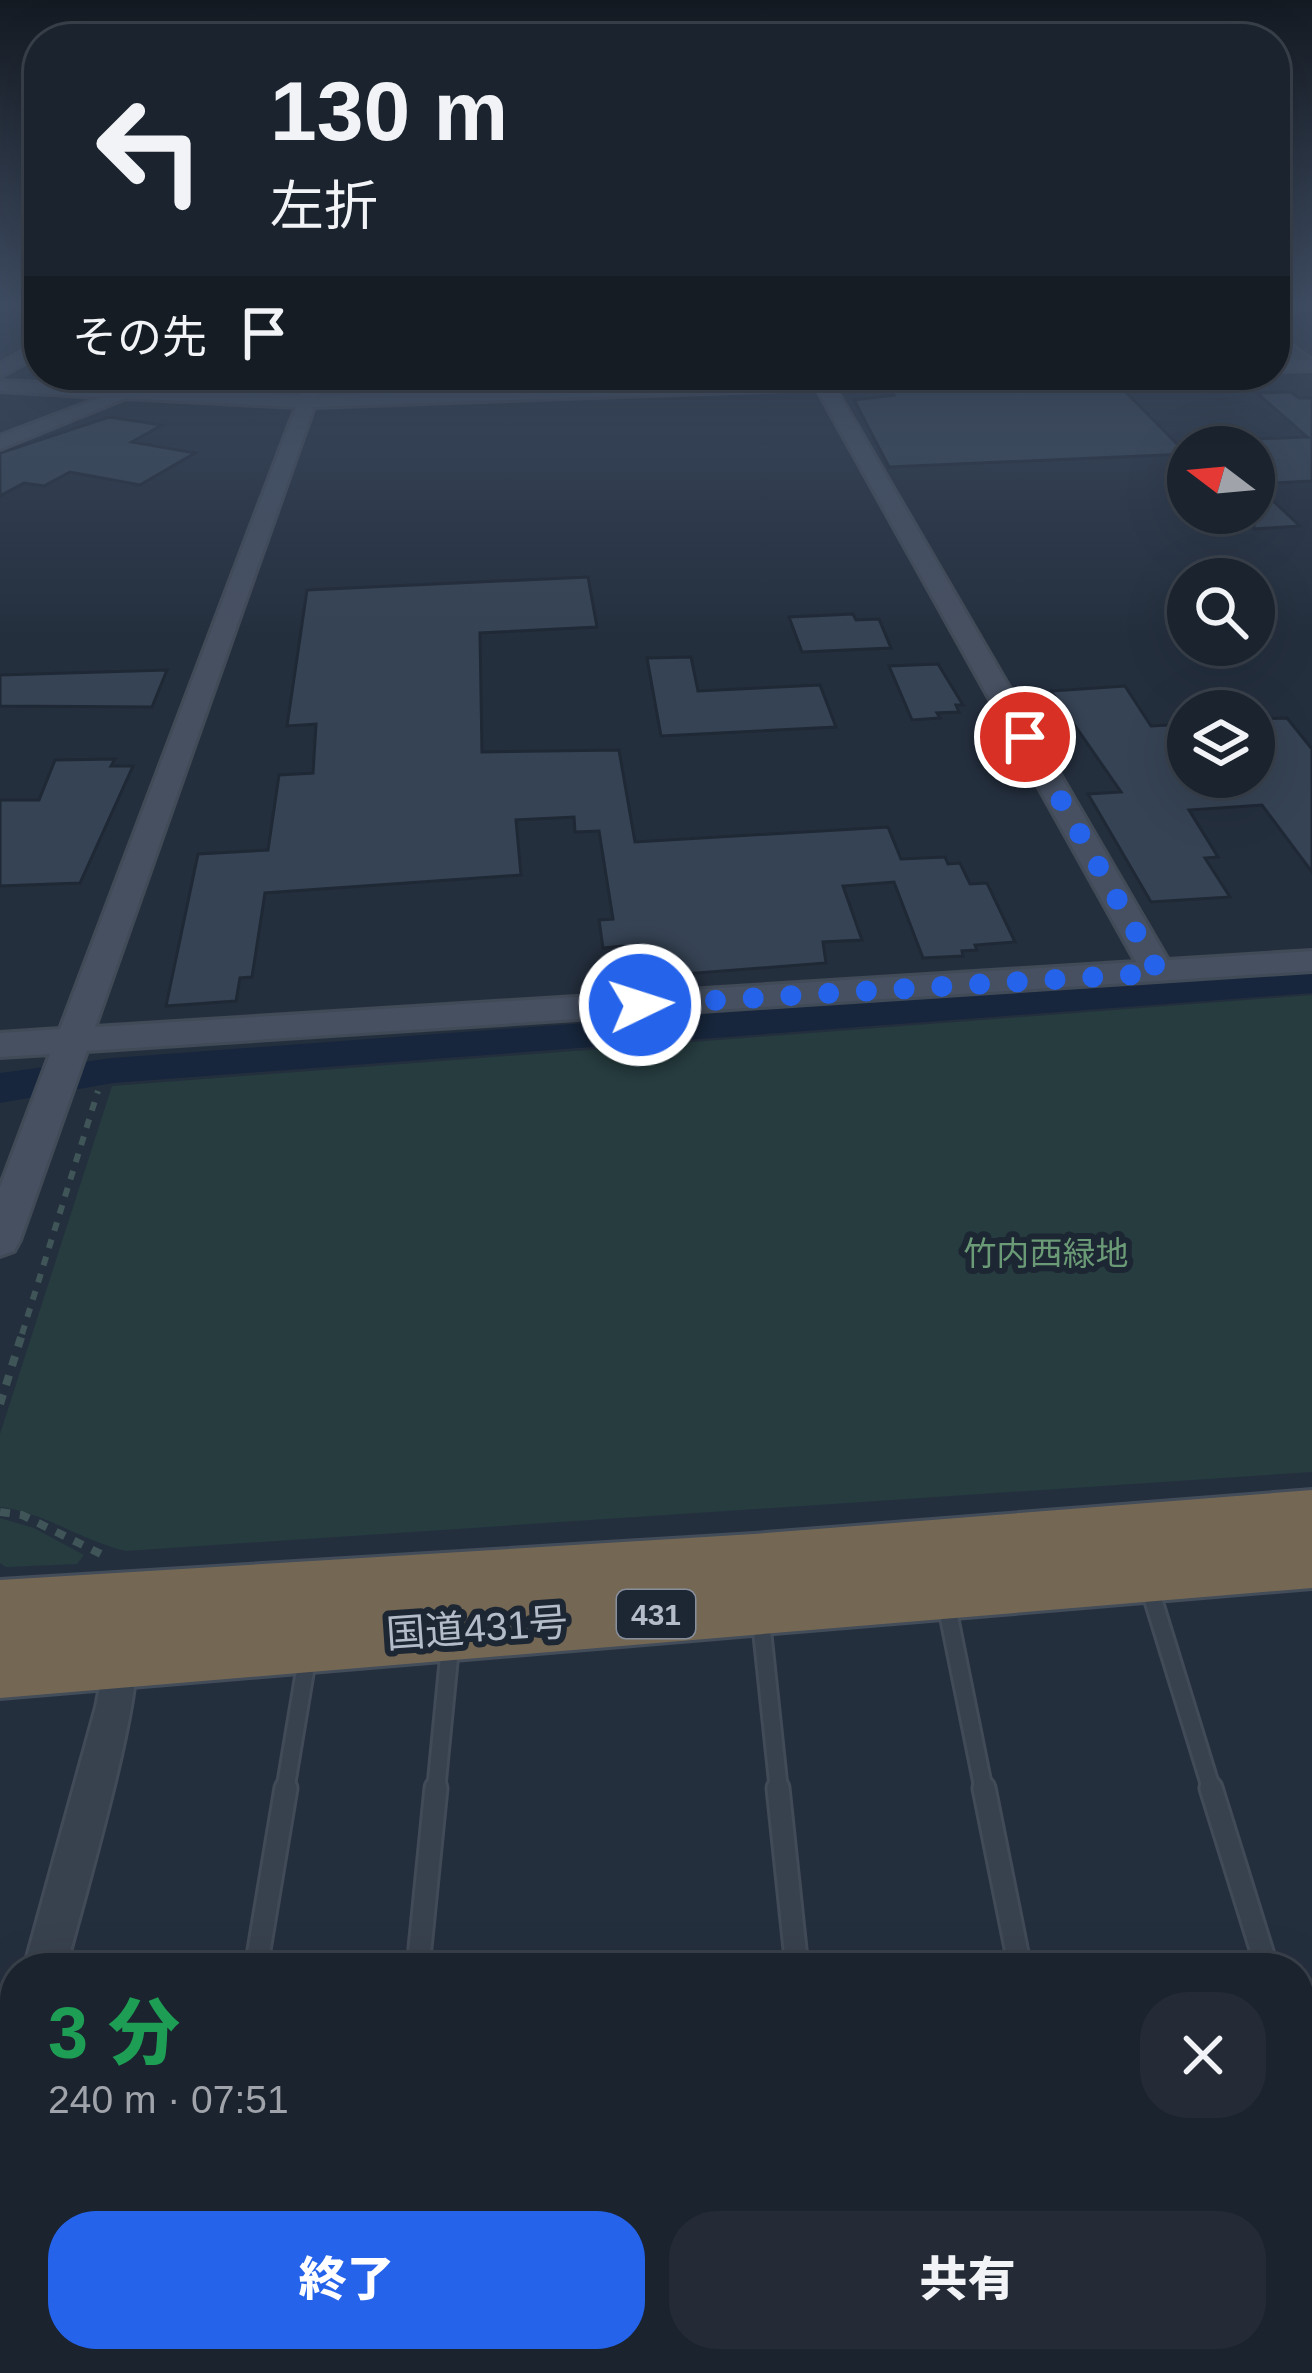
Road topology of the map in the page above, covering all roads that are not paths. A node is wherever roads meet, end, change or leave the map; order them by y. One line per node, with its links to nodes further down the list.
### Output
1 (70, 415): 4 (street)
2 (302, 415): 8 (street)
3 (841, 415): 6 (street)
4 (0, 442)
5 (1312, 961): 6 (street)
6 (1159, 973): 8 (street)
7 (0, 1045): 8 (street)
8 (63, 1067): 9 (street)
9 (0, 1240)
10 (1312, 1517): 15 (highway, 国道431号 / 431)
11 (1312, 1560): 12 (highway, 国道431号 / 431)
12 (1145, 1574): 13 (highway, 国道431号 / 431); 25 (lane)
13 (944, 1591): 14 (highway, 国道431号 / 431); 24 (lane)
14 (759, 1606): 16 (highway, 国道431号 / 431); 23 (lane)
15 (0, 1609)
16 (452, 1630): 17 (highway, 国道431号 / 431); 22 (lane)
17 (310, 1641): 18 (highway, 国道431号 / 431); 21 (lane)
18 (121, 1657): 19 (highway, 国道431号 / 431); 20 (street)
19 (0, 1667)
20 (49, 1953)
21 (258, 1953)
22 (420, 1953)
23 (795, 1953)
24 (1017, 1953)
25 (1262, 1953)

